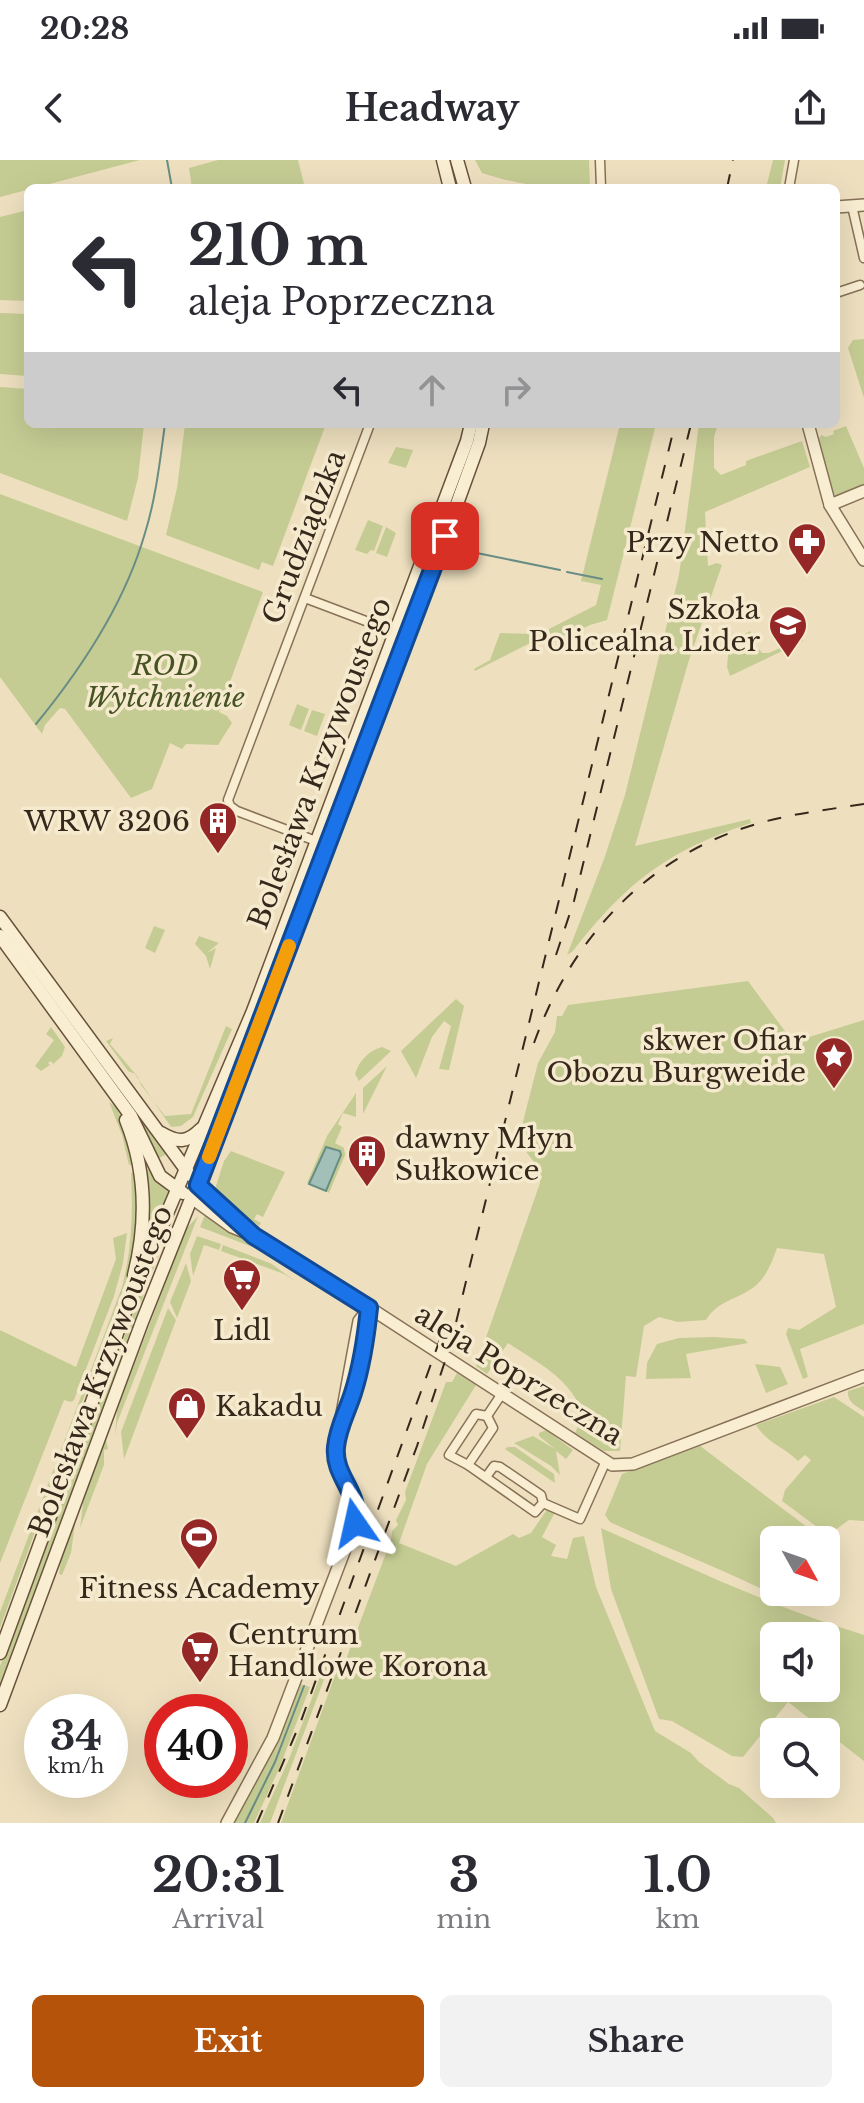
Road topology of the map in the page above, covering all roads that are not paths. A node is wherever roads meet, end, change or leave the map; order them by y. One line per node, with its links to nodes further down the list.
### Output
1 (443, 160): 5 (main road)
2 (457, 160): 6 (main road)
3 (600, 160): 7 (street)
4 (794, 160): 8 (street)
5 (449, 184)
6 (463, 184)
7 (601, 184)
8 (790, 184)
9 (858, 206): 10 (street)
10 (864, 258)
11 (860, 285): 12 (street)
12 (840, 292)
13 (369, 428): 20 (street, Grudziądzka)
14 (470, 428): 21 (main road, Bolesława Krzywoustego)
15 (482, 428): 21 (main road, Bolesława Krzywoustego)
16 (809, 428): 18 (street)
17 (864, 491): 18 (street)
18 (830, 505): 19 (street)
19 (864, 560)
20 (305, 598): 21 (street); 22 (street, Grudziądzka)
21 (402, 635): 22 (main road, Bolesława Krzywoustego); 29 (main road, Bolesława Krzywoustego)
22 (316, 841): 26 (main road, Bolesława Krzywoustego)
23 (0, 917): 24 (main road)
24 (5, 941): 25 (main road); 27 (main road)
25 (118, 1099): 30 (main road); 35 (main road)
26 (206, 1124): 27 (main road); 28 (main road, Bolesława Krzywoustego)
27 (161, 1133): 28 (main road)
28 (186, 1169): 29 (main road); 30 (main road, Bolesława Krzywoustego)
29 (198, 1185): 31 (main road, Bolesława Krzywoustego); 32 (street, aleja Poprzeczna)
30 (177, 1188): 31 (main road); 35 (main road, Bolesława Krzywoustego)
31 (193, 1199): 32 (street, aleja Poprzeczna); 48 (main road, Bolesława Krzywoustego)
32 (254, 1236): 33 (street, aleja Poprzeczna)
33 (348, 1296): 34 (street, aleja Poprzeczna); 36 (street)
34 (369, 1308): 36 (street); 37 (street, aleja Poprzeczna); 38 (street)
35 (123, 1317): 47 (main road, Bolesława Krzywoustego)
36 (359, 1321): 42 (street)
37 (397, 1325): 38 (street); 40 (street, aleja Poprzeczna)
38 (368, 1331): 42 (street)
39 (864, 1376): 43 (street, aleja Poprzeczna)
40 (501, 1395): 41 (street); 43 (street, aleja Poprzeczna)
41 (487, 1416): 44 (street); 44 (street)
42 (341, 1422): 49 (street)
43 (605, 1463): 46 (street)
44 (468, 1465): 45 (street)
45 (486, 1477): 46 (street); 46 (street)
46 (543, 1503)
47 (0, 1653)
48 (0, 1705)
49 (227, 1823)

